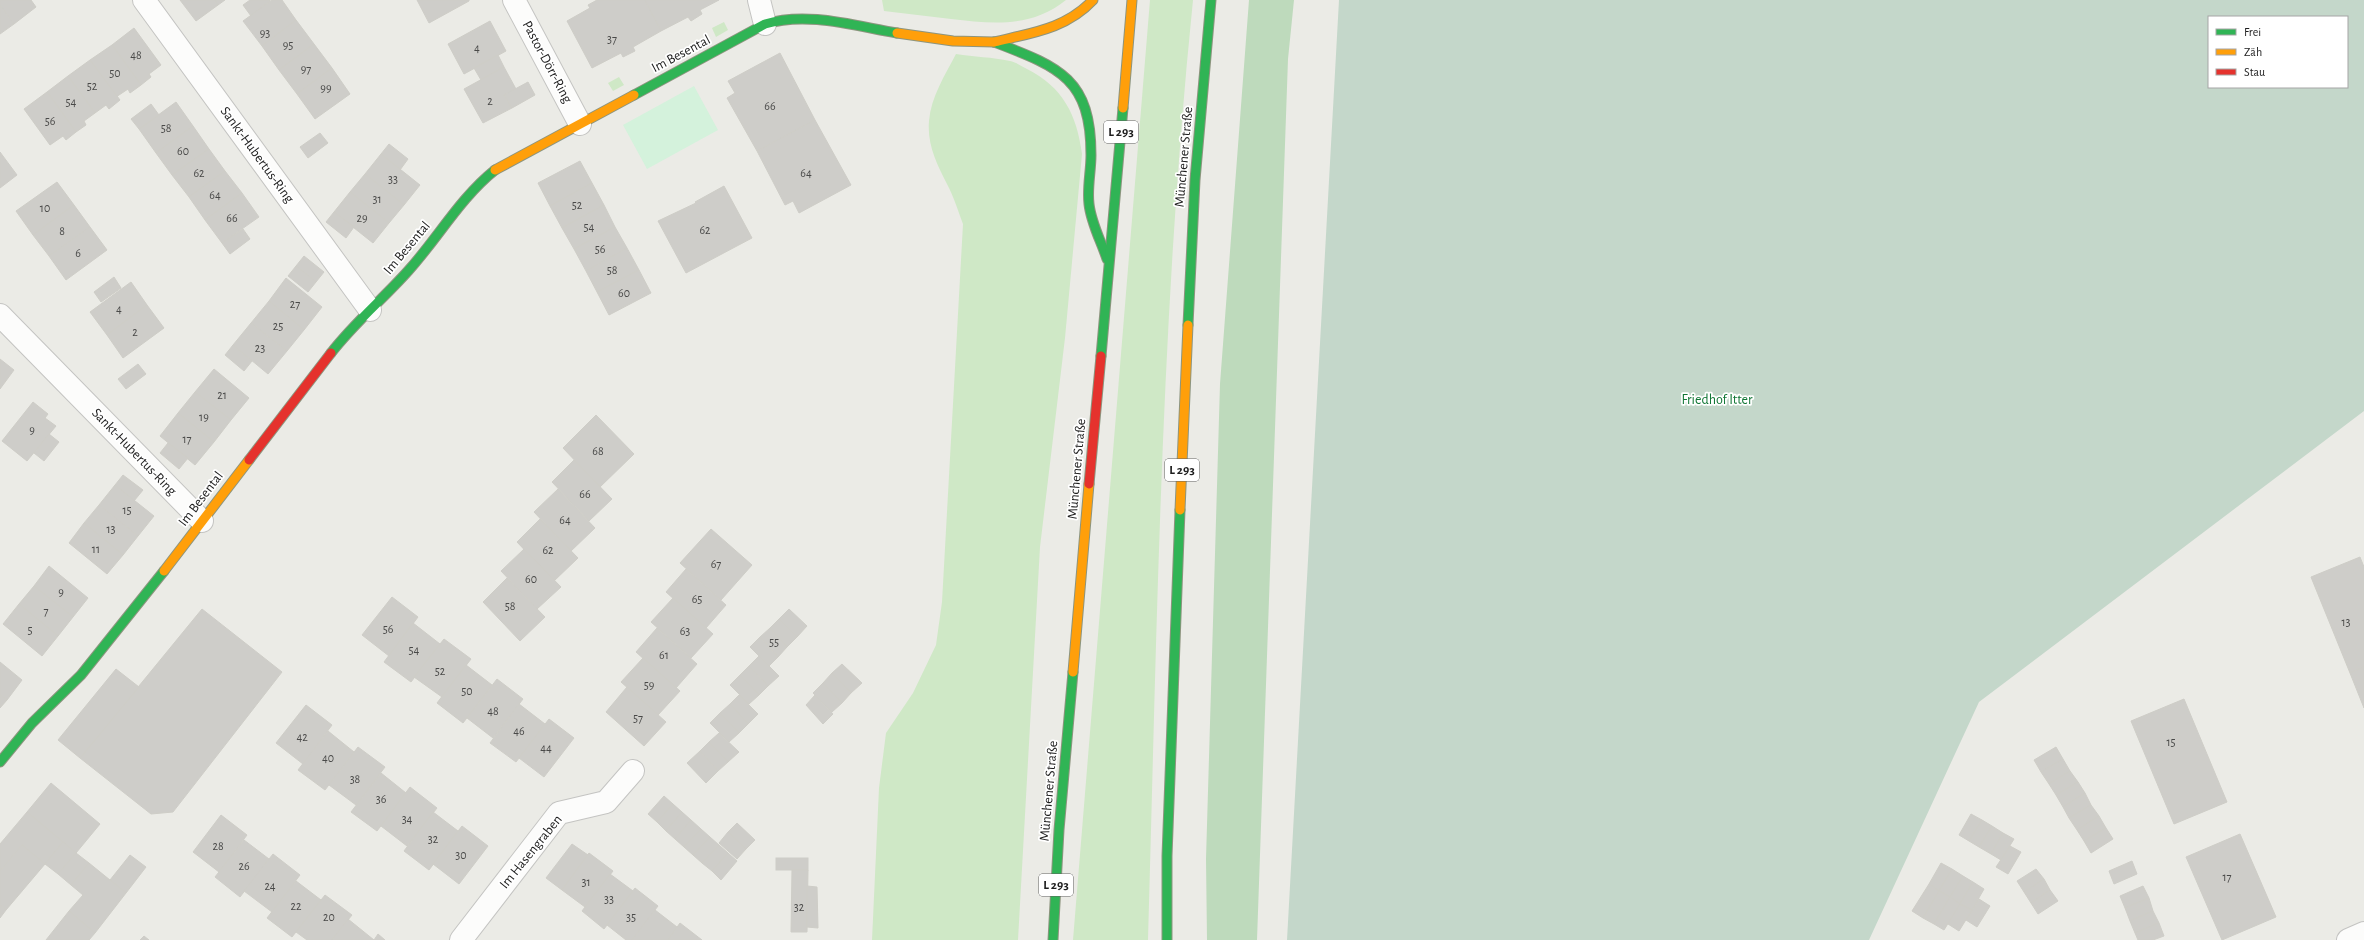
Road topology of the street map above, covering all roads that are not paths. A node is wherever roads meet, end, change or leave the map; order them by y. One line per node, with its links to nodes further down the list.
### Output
1 (144, 0): 11 (street, Sankt-Hubertus-Ring)
2 (514, 0): 9 (street, Pastor-Dörr-Ring)
3 (759, 0): 7 (street)
4 (1093, 0): 8 (main road)
5 (1132, 0): 10 (main road, Münchener Straße / L 293)
6 (1211, 0): 19 (main road, Münchener Straße / L 293)
7 (765, 24): 8 (main road, Im Besental); 9 (main road, Im Besental)
8 (994, 42): 10 (main road)
9 (580, 124): 11 (main road, Im Besental)
10 (1110, 264): 18 (main road, Münchener Straße / L 293)
11 (370, 310): 13 (main road, Im Besental)
12 (0, 315): 13 (street, Sankt-Hubertus-Ring)
13 (202, 521): 14 (main road, Im Besental)
14 (0, 762)
15 (633, 771): 17 (street, Im Hasengraben)
16 (2364, 933): 20 (street)
17 (461, 940)
18 (1053, 940)
19 (1167, 940)
20 (2348, 940)

